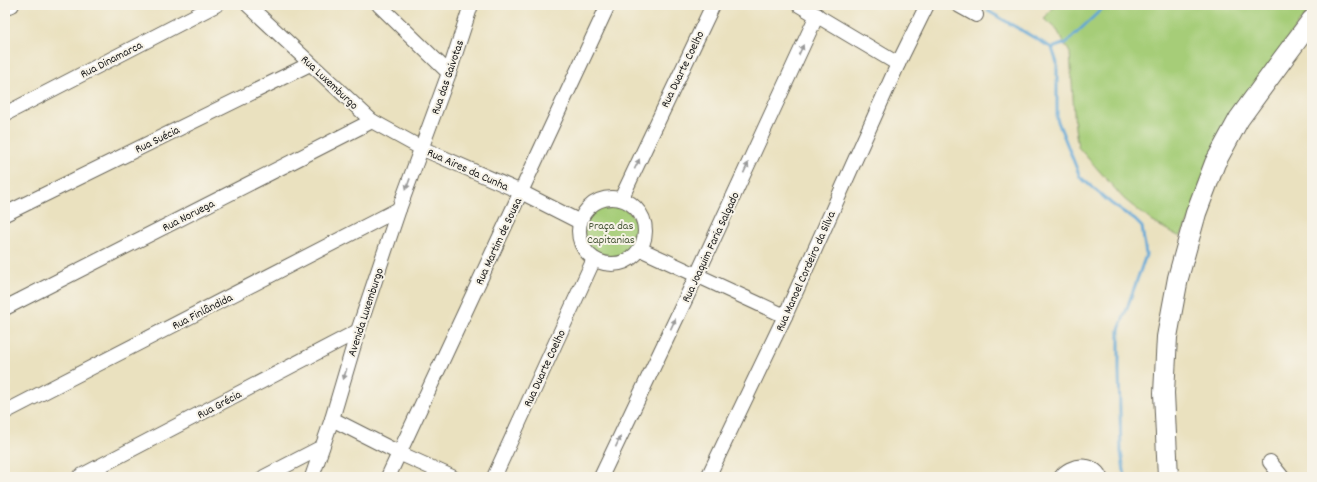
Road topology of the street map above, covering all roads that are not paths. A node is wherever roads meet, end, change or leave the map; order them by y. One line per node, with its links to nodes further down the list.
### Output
1 (12, 5): 11 (street)
2 (216, 5): 18 (street, Rua Dinamarca)
3 (248, 5): 15 (street, Rua Luxemburgo)
4 (379, 5): 17 (street)
5 (471, 5): 17 (street, Rua das Gaivotas)
6 (608, 5): 21 (street, Rua Martim de Sousa)
7 (713, 5): 22 (street, Rua Duarte Coelho, one-way to 7)
8 (799, 5): 13 (street)
9 (927, 5): 16 (street, Rua Manoel Cordeiro da Silva)
10 (958, 5): 12 (street)
11 (5, 8)
12 (976, 15)
13 (817, 16): 16 (street); 28 (street, Rua Joaquim Faria Salgado, one-way to 13)
14 (1312, 20): 47 (highway)
15 (310, 64): 19 (street, Rua Luxemburgo); 24 (street, Rua Suécia)
16 (898, 64): 30 (street, Rua Manoel Cordeiro da Silva)
17 (449, 73): 20 (street, Rua das Gaivotas)
18 (5, 114)
19 (372, 121): 20 (street, Rua Luxemburgo); 29 (street, Rua Noruega)
20 (421, 148): 21 (street, Rua Aires da Cunha); 23 (street, Avenida Luxemburgo, one-way to 23)
21 (521, 192): 25 (street, Rua Aires da Cunha); 35 (street, Rua Martim de Sousa)
22 (621, 199): 25 (street); 26 (street)
23 (399, 209): 31 (street, Avenida Luxemburgo); 32 (street, Rua Finlândida)
24 (5, 214)
25 (580, 222): 27 (street)
26 (640, 249): 27 (street); 28 (street)
27 (594, 259): 42 (street, Rua Duarte Coelho)
28 (697, 275): 30 (street); 43 (street, Rua Joaquim Faria Salgado, one-way to 28)
29 (5, 308)
30 (785, 316): 44 (street, Rua Manoel Cordeiro da Silva)
31 (358, 331): 33 (street, Avenida Luxemburgo, one-way to 33); 37 (street, Rua Grécia)
32 (5, 412)
33 (332, 419): 34 (street, Avenida Luxemburgo); 35 (street)
34 (322, 447): 38 (street); 39 (street, Avenida Luxemburgo)
35 (399, 453): 40 (street, Rua Martim de Sousa); 41 (street)
36 (1270, 462): 48 (street)
37 (79, 477)
38 (264, 477)
39 (312, 477)
40 (388, 477)
41 (452, 477)
42 (494, 477)
43 (601, 477)
44 (708, 477)
45 (1061, 477): 46 (street)
46 (1100, 477)
47 (1168, 477)
48 (1282, 477)

